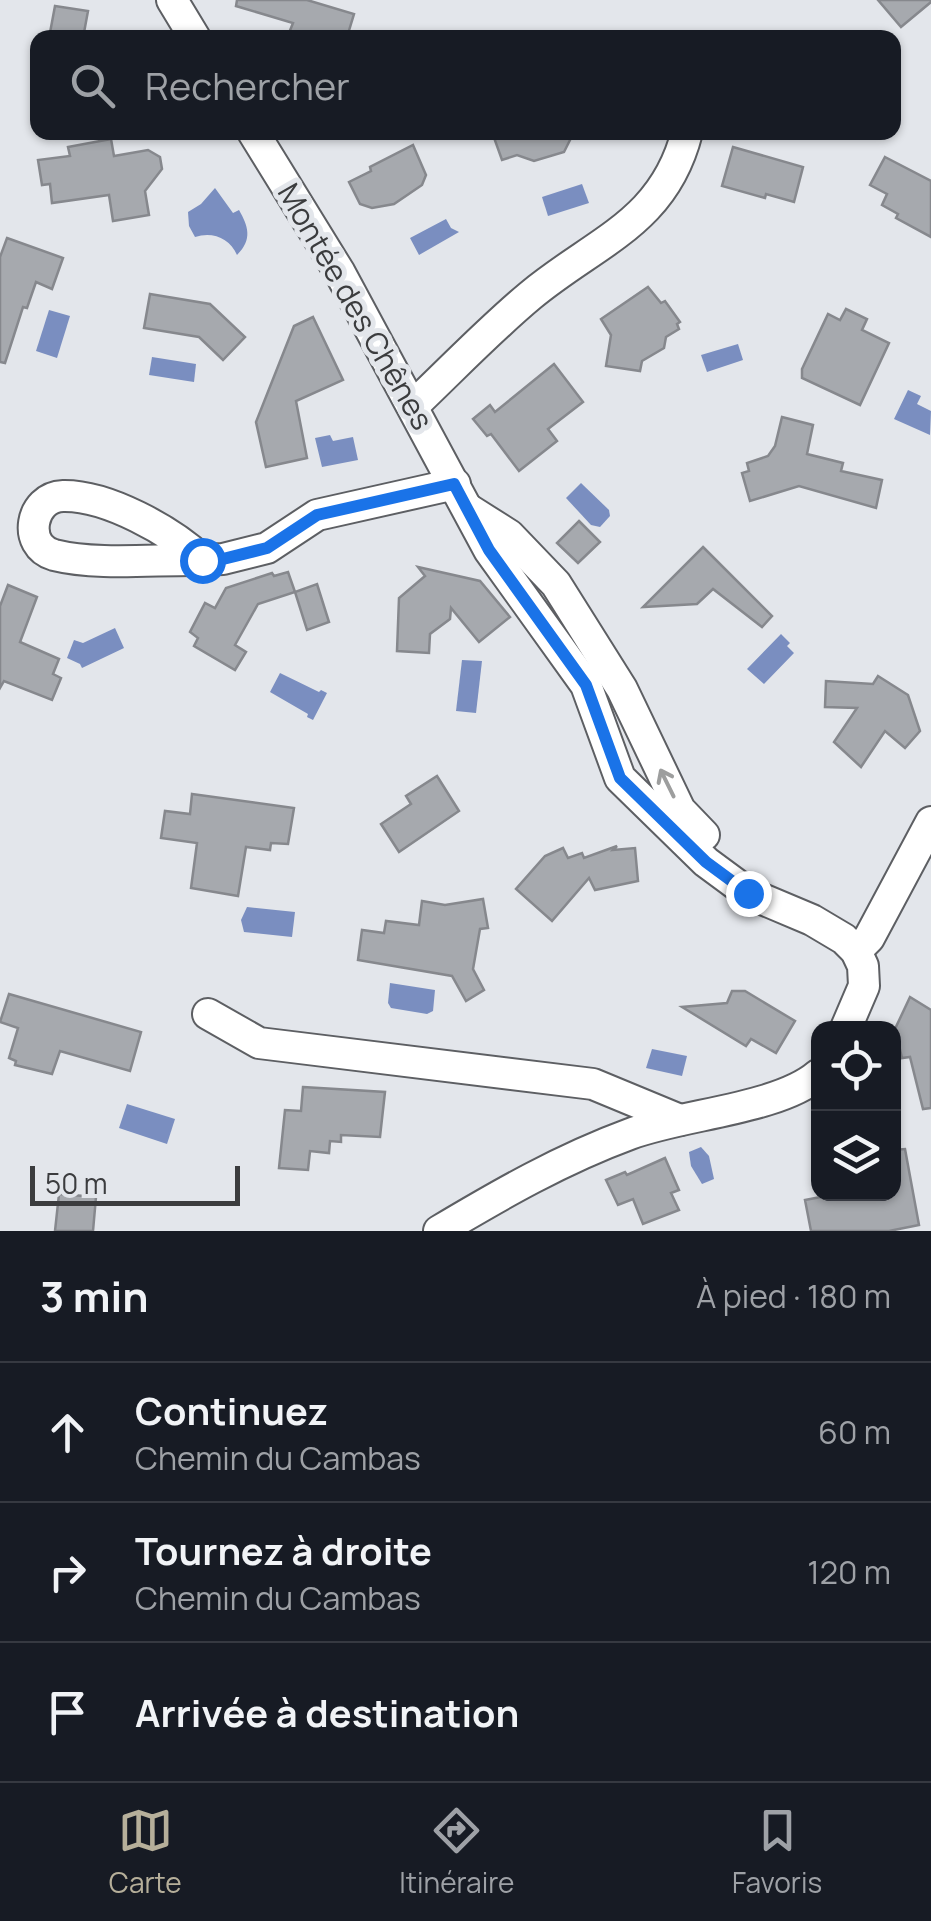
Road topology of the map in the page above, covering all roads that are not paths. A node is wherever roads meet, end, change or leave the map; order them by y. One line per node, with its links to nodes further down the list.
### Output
1 (172, 0): 2 (street)
2 (189, 30)
3 (258, 140): 5 (street, Montée des Chênes)
4 (684, 140): 5 (street)
5 (413, 406): 6 (street, Montée des Chênes)
6 (460, 496): 7 (street); 9 (street, Montée des Chênes)
7 (202, 560): 7 (street)
8 (931, 822): 9 (street)
9 (856, 951): 11 (street)
10 (208, 1014): 13 (street)
11 (849, 1021)
12 (811, 1079): 13 (street)
13 (680, 1120): 14 (street)
14 (439, 1231)

